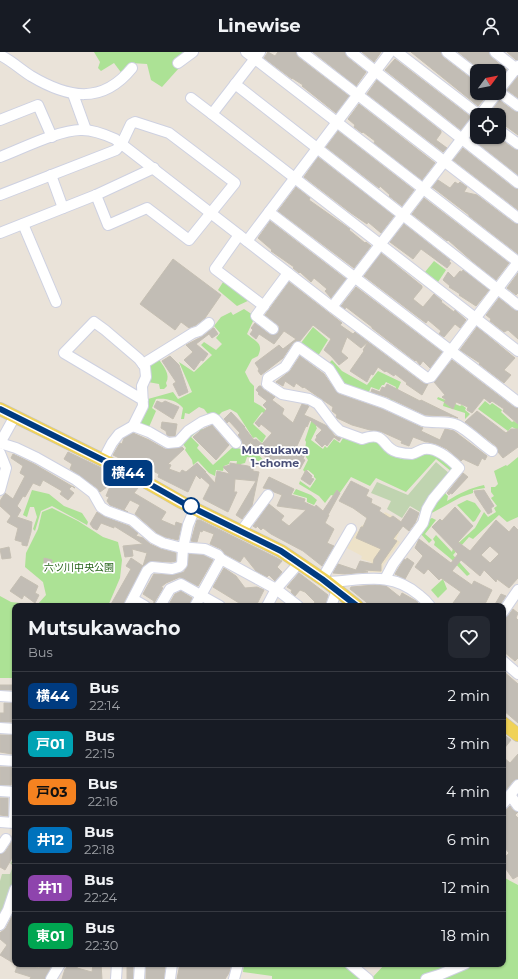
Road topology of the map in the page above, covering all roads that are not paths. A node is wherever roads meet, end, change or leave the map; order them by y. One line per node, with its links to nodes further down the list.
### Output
1 (193, 52): 12 (street)
2 (246, 52): 9 (street)
3 (302, 52): 20 (street)
4 (351, 52): 16 (street)
5 (390, 52): 16 (street)
6 (397, 52): 25 (street)
7 (447, 52): 15 (street)
8 (495, 52): 14 (street)
9 (257, 55): 18 (street); 29 (street)
10 (0, 56): 11 (street)
11 (13, 56): 19 (street)
12 (178, 63)
13 (132, 68): 19 (street)
14 (517, 68): 17 (street)
15 (470, 70)
16 (376, 71): 20 (street); 34 (street)
17 (506, 82)
18 (235, 84): 27 (street); 37 (street)
19 (73, 94): 31 (street)
20 (357, 95): 29 (street); 39 (street)
21 (191, 98): 27 (street)
22 (506, 98): 24 (street)
23 (492, 100): 26 (street)
24 (518, 106)
25 (471, 108)
26 (485, 108)
27 (212, 114): 42 (street)
28 (0, 120): 33 (street)
29 (337, 122): 37 (street); 44 (street)
30 (470, 128): 34 (street)
31 (86, 130): 33 (street); 35 (street)
32 (506, 135): 36 (street)
33 (52, 137): 38 (street)
34 (462, 139): 39 (street); 43 (street)
35 (122, 143): 40 (street); 41 (street); 49 (street)
36 (518, 144)
37 (316, 149): 42 (street); 50 (street)
38 (0, 157)
39 (444, 162): 44 (street); 51 (street)
40 (154, 168): 45 (street); 49 (street)
41 (51, 175): 46 (street); 47 (street)
42 (294, 178): 48 (street); 55 (street)
43 (518, 182)
44 (423, 189): 50 (street); 56 (street)
45 (96, 195): 47 (street); 49 (street)
46 (0, 196)
47 (64, 208): 52 (street)
48 (269, 212): 54 (street); 58 (street)
49 (212, 214): 54 (street)
50 (402, 216): 55 (street); 59 (street)
51 (518, 218)
52 (23, 224): 53 (street); 60 (street)
53 (0, 233)
54 (243, 238): 57 (street); 62 (street)
55 (381, 244): 58 (street); 64 (street)
56 (518, 262): 59 (street)
57 (288, 273): 62 (street); 63 (street)
58 (355, 278): 63 (street); 67 (street)
59 (497, 289): 61 (street); 64 (street)
60 (56, 302)
61 (518, 305)
62 (264, 306): 66 (street)
63 (332, 307): 67 (street)
64 (476, 318): 67 (street); 68 (street)
65 (209, 323): 69 (street)
66 (273, 329)
67 (450, 351): 71 (street)
68 (518, 351)
69 (143, 364): 70 (street); 70 (street)
70 (142, 400): 74 (street)
71 (517, 401)
72 (0, 409): 73 (main road)
73 (15, 416): 75 (street); 79 (main road)
74 (133, 426): 76 (street); 79 (street)
75 (0, 443): 85 (street)
76 (236, 443)
77 (492, 451): 88 (street)
78 (1, 459): 80 (street)
79 (103, 460): 82 (main road)
80 (0, 490)
81 (268, 495): 84 (street)
82 (195, 508): 84 (main road); 85 (street)
83 (351, 529): 89 (street)
84 (242, 530): 87 (main road)
85 (183, 548): 86 (street); 93 (street)
86 (221, 560): 90 (street); 92 (street)
87 (299, 563): 89 (main road); 90 (street)
88 (385, 579): 89 (street); 101 (street)
89 (329, 584): 99 (street); 100 (main road)
90 (276, 590): 97 (street); 98 (street)
91 (518, 590): 102 (street)
92 (201, 595): 94 (street); 95 (street); 96 (street)
93 (131, 602)
94 (162, 603)
95 (197, 603)
96 (215, 603)
97 (269, 603)
98 (294, 603)
99 (332, 603)
100 (353, 603)
101 (427, 603)
102 (506, 608)
103 (506, 664): 104 (street)
104 (518, 674)
105 (0, 696): 106 (street)
106 (12, 697)
107 (506, 725): 110 (main road)
108 (0, 728): 109 (street)
109 (12, 729)
110 (518, 735)
111 (0, 760): 112 (street)
112 (12, 760)
113 (518, 785): 116 (street)
114 (0, 791): 115 (street)
115 (12, 792)
116 (510, 795): 117 (street); 118 (street)
117 (506, 800)
118 (518, 806)
119 (0, 822): 120 (street)
120 (12, 822)
121 (6, 839): 122 (street)
122 (0, 848)
123 (12, 898): 124 (street)
124 (0, 924)
125 (58, 967): 132 (street)
126 (117, 967): 133 (street)
127 (140, 967): 134 (street)
128 (172, 967): 135 (street)
129 (237, 967): 136 (street)
130 (354, 967): 137 (street)
131 (458, 967): 138 (street)
132 (51, 979)
133 (116, 979)
134 (139, 979)
135 (170, 979)
136 (234, 979)
137 (368, 979)
138 (426, 979)

